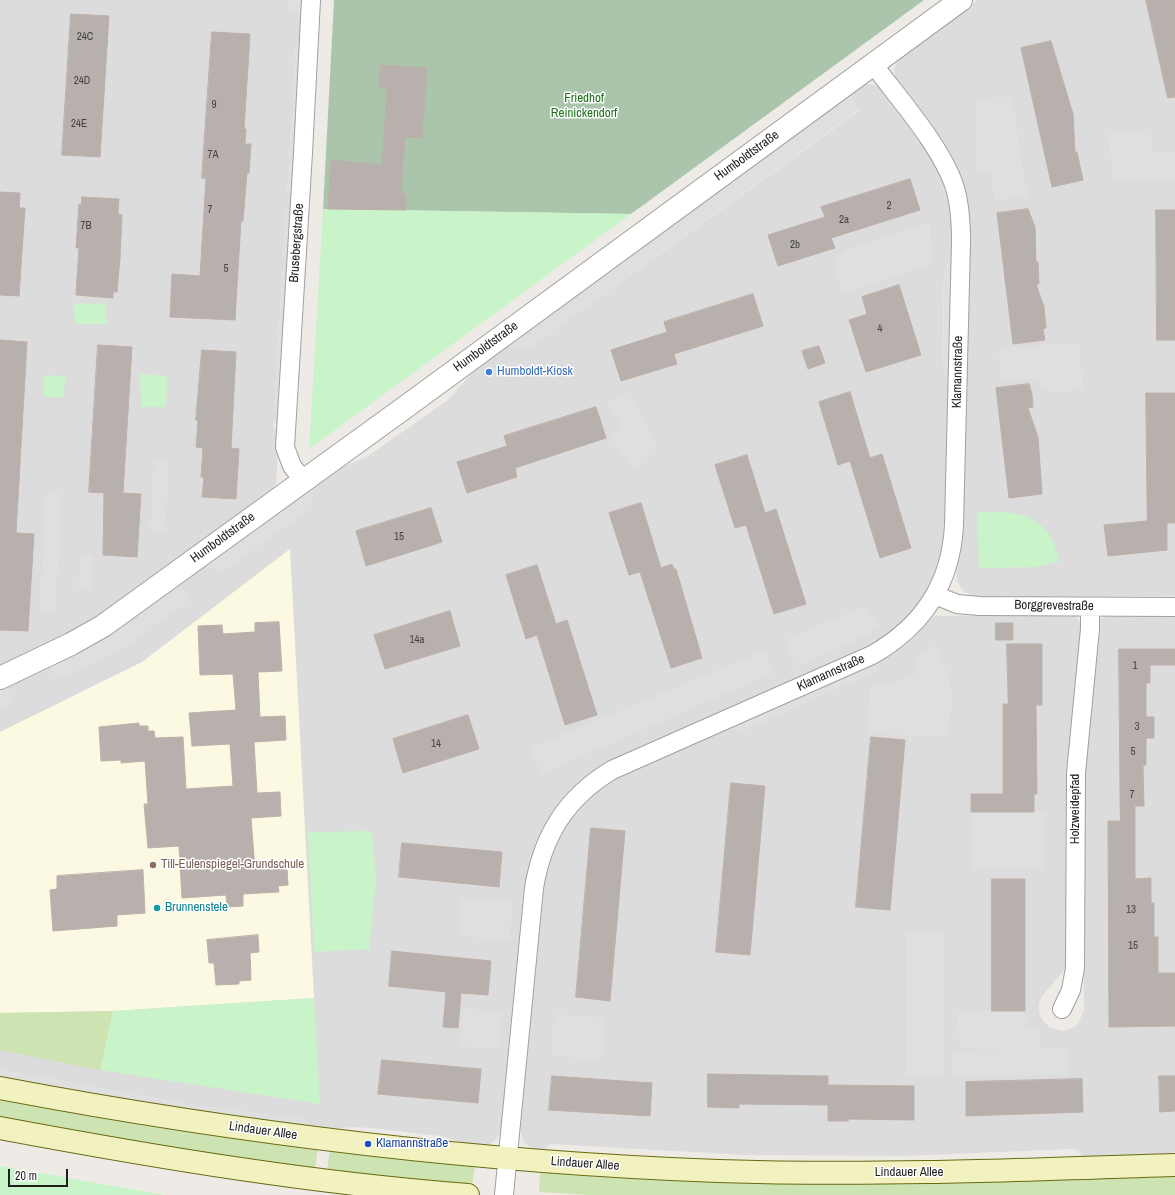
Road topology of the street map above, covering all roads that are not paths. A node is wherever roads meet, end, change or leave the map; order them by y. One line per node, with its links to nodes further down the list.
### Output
1 (310, 0): 4 (street, Brusebergstraße)
2 (961, 0): 3 (street, Humboldtstraße)
3 (873, 64): 4 (street, Humboldtstraße); 5 (street, Klamannstraße)
4 (303, 480): 8 (street, Humboldtstraße)
5 (935, 595): 7 (street, Borggrevestraße); 12 (street, Klamannstraße)
6 (1175, 606): 7 (street, Borggrevestraße)
7 (1090, 607): 9 (street, Holzweidepfad)
8 (0, 678)
9 (1062, 1009)
10 (0, 1088): 12 (main road, Lindauer Allee)
11 (0, 1128): 14 (main road)
12 (508, 1159): 13 (main road, Lindauer Allee); 15 (street, Klamannstraße)
13 (1175, 1165)
14 (468, 1195)
15 (504, 1195)

